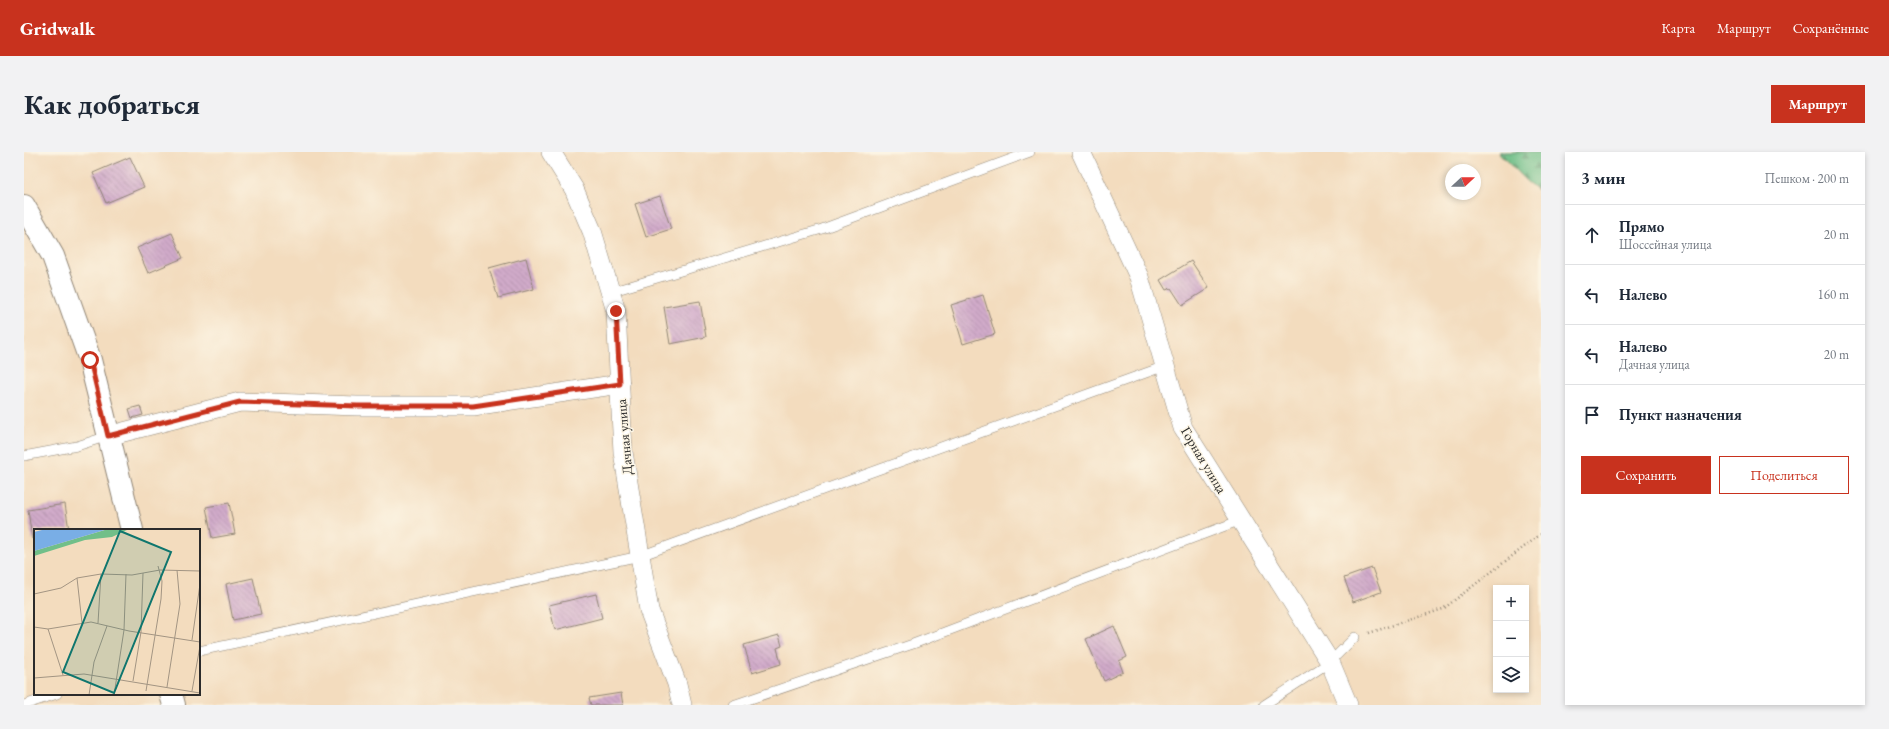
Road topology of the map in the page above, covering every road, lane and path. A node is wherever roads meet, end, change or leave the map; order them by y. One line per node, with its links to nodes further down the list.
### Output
1 (551, 152): 5 (street, Дачная улица)
2 (1030, 152): 5 (lane)
3 (1081, 152): 6 (street, Горная улица)
4 (24, 206): 8 (street)
5 (610, 292): 7 (street, Дачная улица)
6 (1165, 366): 10 (street, Горная улица); 13 (lane)
7 (620, 384): 8 (street); 13 (street, Дачная улица)
8 (108, 436): 9 (lane); 11 (street)
9 (24, 456)
10 (1241, 520): 16 (street, Горная улица); 22 (lane)
11 (132, 529)
12 (1541, 534): 14 (path)
13 (640, 556): 15 (lane); 21 (street, Дачная улица)
14 (1355, 637): 16 (lane)
15 (200, 651)
16 (1330, 662): 23 (lane); 24 (street, Горная улица)
17 (54, 695): 19 (lane)
18 (171, 695): 20 (street)
19 (24, 705)
20 (174, 705)
21 (682, 705)
22 (733, 705)
23 (1264, 705)
24 (1348, 705)

